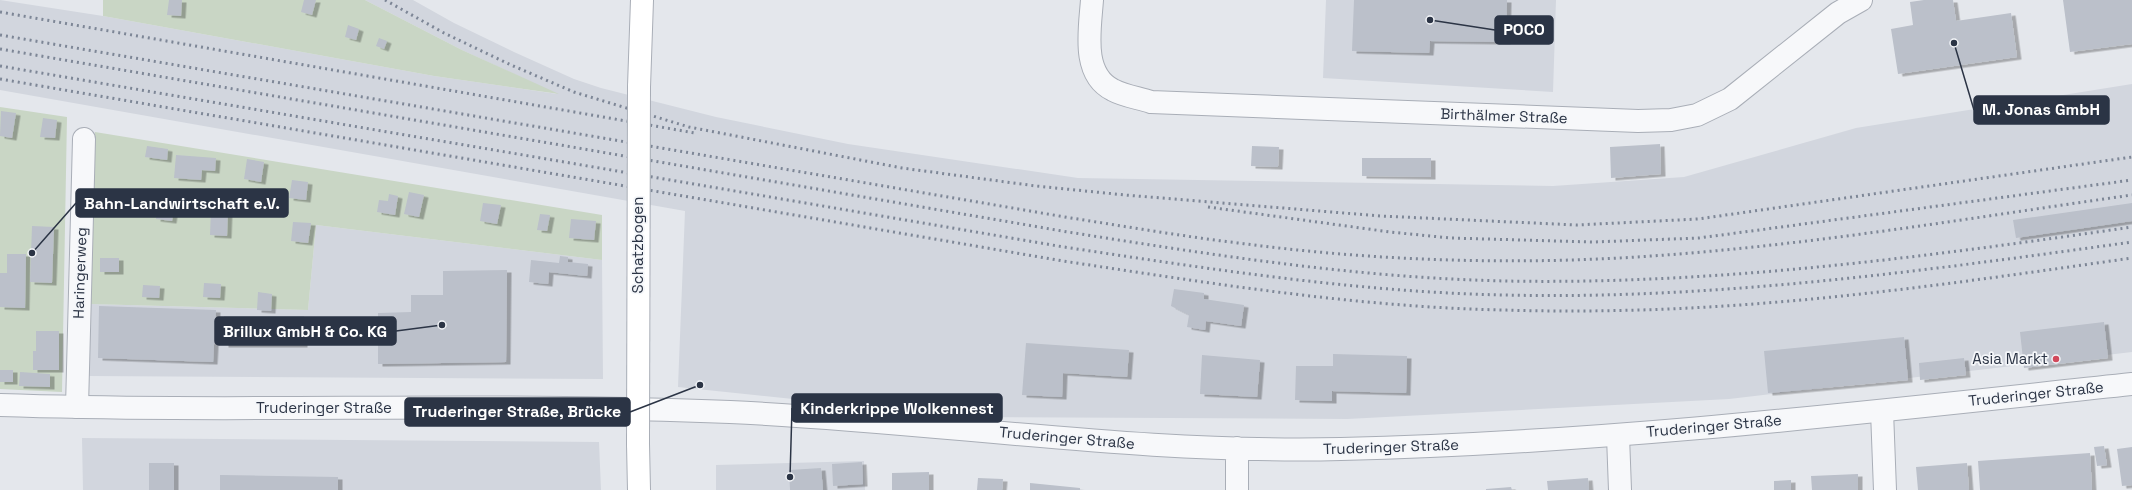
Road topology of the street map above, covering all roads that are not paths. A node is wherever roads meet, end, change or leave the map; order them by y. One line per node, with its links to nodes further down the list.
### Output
1 (642, 0): 11 (main road, Schatzbogen, bridge)
2 (1092, 0): 3 (street, Birthälmer Straße)
3 (1861, 0)
4 (84, 139): 7 (street, Haringerweg)
5 (2132, 384): 8 (street, Truderinger Straße)
6 (0, 405): 7 (street, Truderinger Straße)
7 (77, 407): 10 (street, Truderinger Straße)
8 (1882, 410): 9 (street, Truderinger Straße); 14 (street)
9 (1618, 436): 10 (street, Truderinger Straße); 13 (street)
10 (1238, 448): 12 (street)
11 (639, 490)
12 (1237, 490)
13 (1620, 490)
14 (1884, 490)

